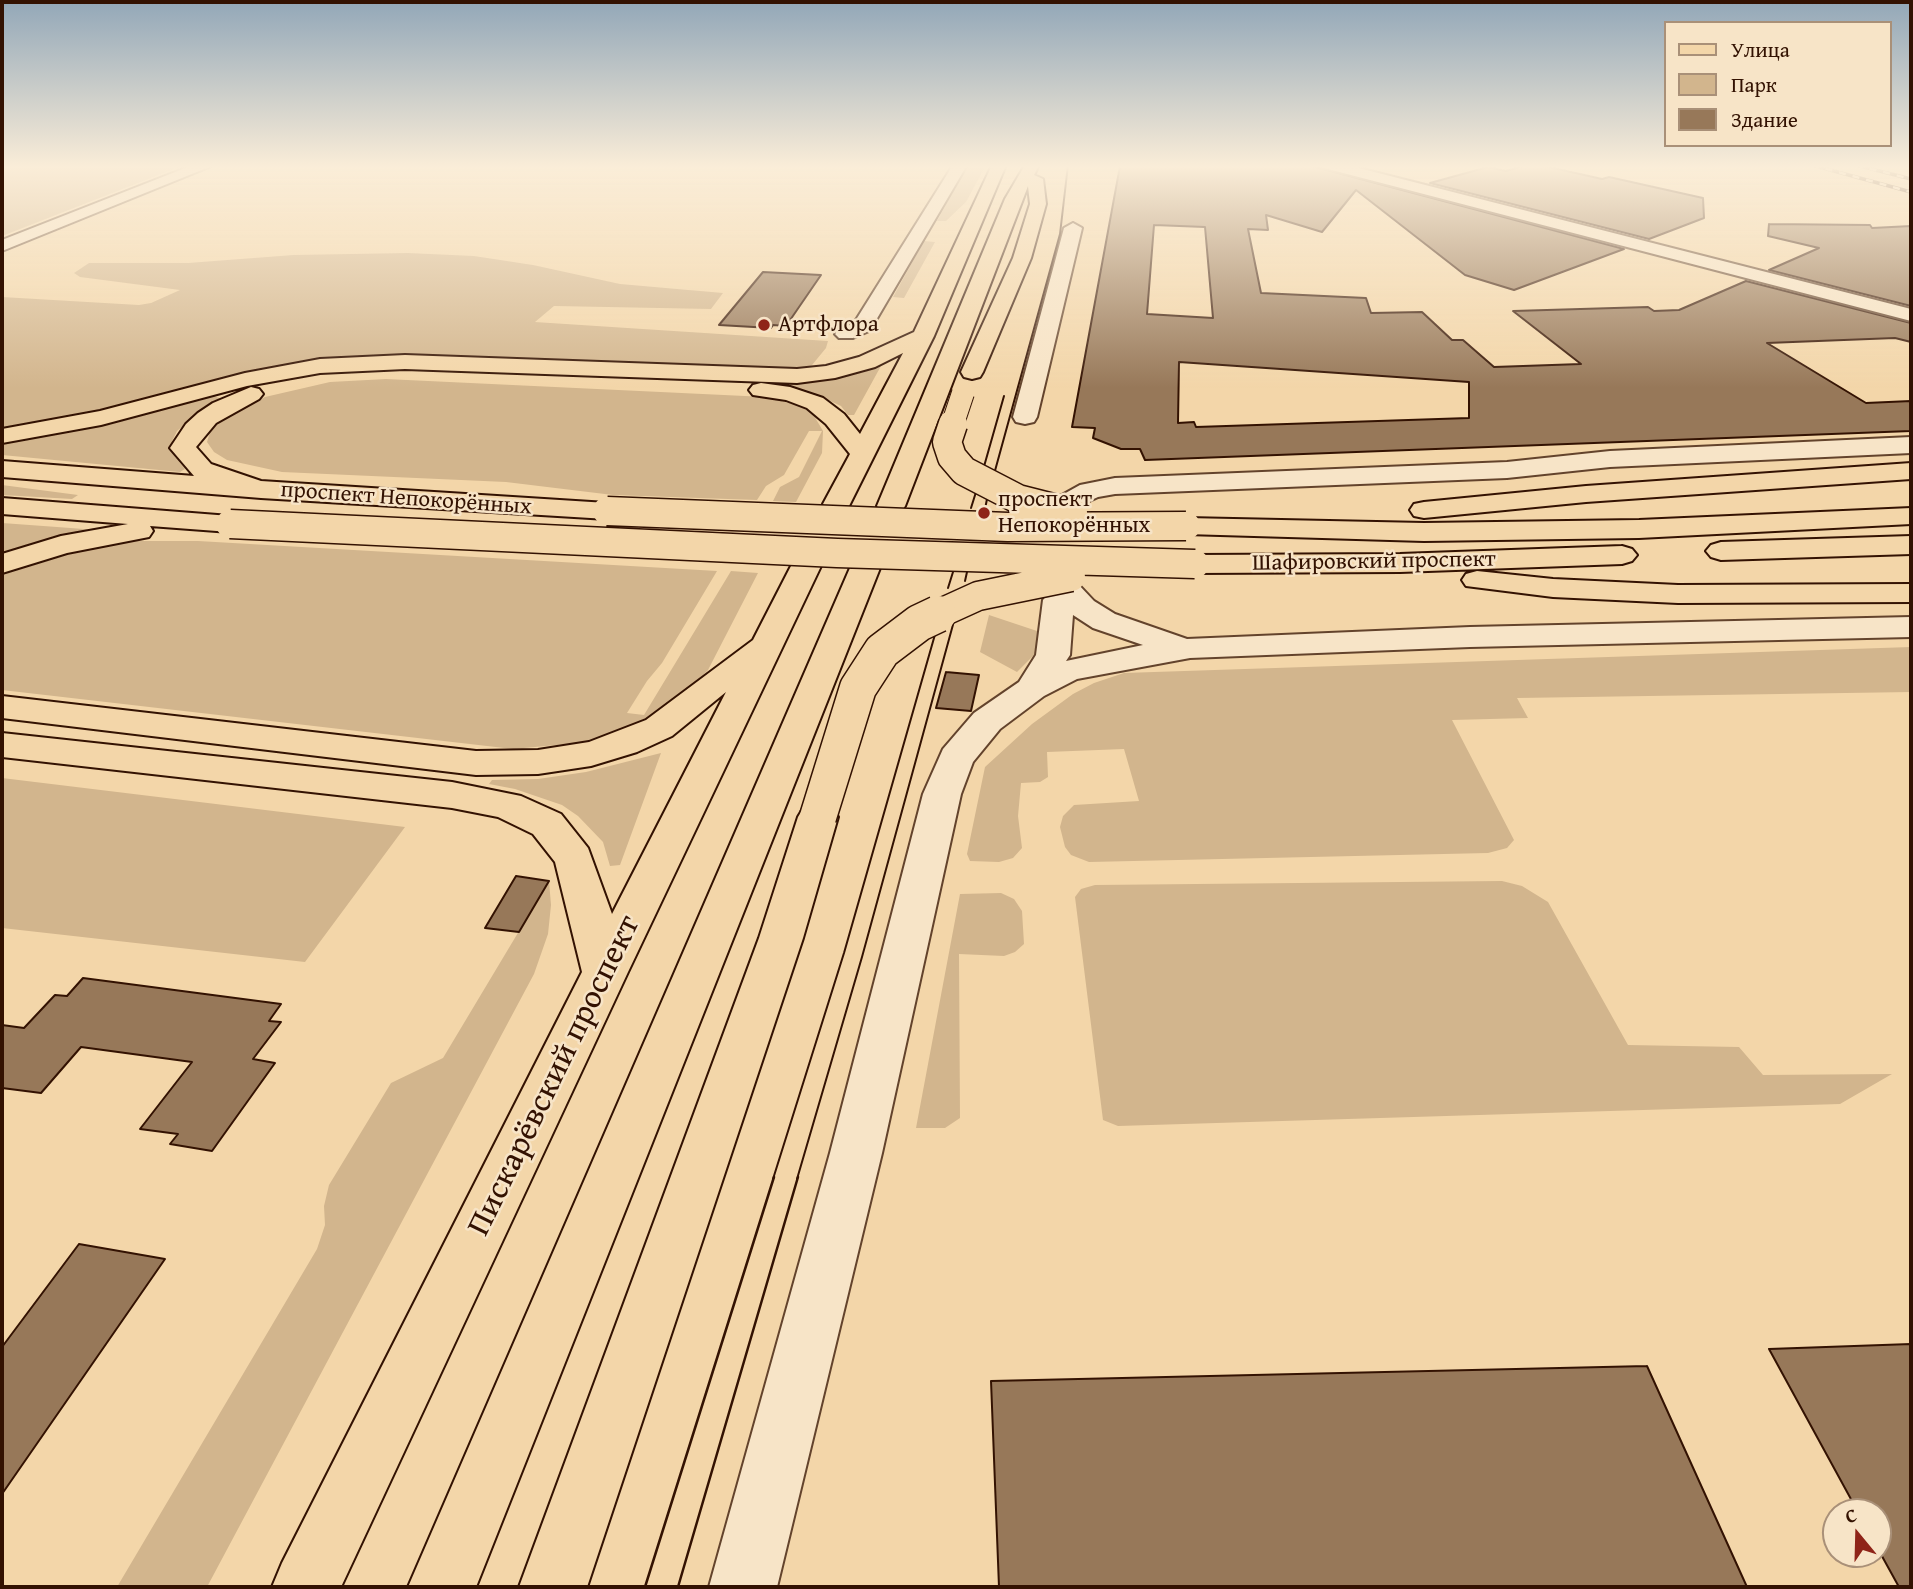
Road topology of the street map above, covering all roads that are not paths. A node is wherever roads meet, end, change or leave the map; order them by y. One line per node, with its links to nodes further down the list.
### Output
1 (19, 239): 8 (street)
2 (915, 239): 10 (street)
3 (966, 239): 11 (main road)
4 (997, 239): 21 (main road)
5 (1028, 239): 25 (main road, bridge)
6 (1070, 239): 12 (street)
7 (1619, 239): 9 (street)
8 (2, 246)
9 (1911, 314)
10 (846, 334)
11 (923, 336): 13 (main road); 15 (main road)
12 (1025, 417)
13 (2, 436)
14 (1911, 445): 19 (street)
15 (863, 453): 18 (main road); 22 (main road)
16 (2, 468): 18 (main road, проспект Непокорённых)
17 (1911, 471): 26 (main road)
18 (266, 490): 22 (main road, проспект Непокорённых, bridge)
19 (1072, 501)
20 (2, 506): 24 (main road, проспект Непокорённых)
21 (891, 506)
22 (845, 513): 25 (main road, Шафировский проспект, bridge)
23 (1911, 516): 26 (main road, Шафировский проспект)
24 (223, 524): 28 (main road, проспект Непокорённых, bridge); 29 (main road)
25 (1186, 526): 26 (main road, Шафировский проспект)
26 (1259, 526)
27 (1911, 545): 31 (main road, Шафировский проспект)
28 (851, 561): 30 (main road, Шафировский проспект, bridge); 42 (main road)
29 (2, 564)
30 (1195, 564): 31 (main road, Шафировский проспект); 43 (main road, bridge)
31 (1283, 565): 33 (main road)
32 (806, 566): 35 (main road, Пискарёвский проспект)
33 (1911, 593)
34 (1911, 627): 36 (street)
35 (767, 643): 38 (main road); 40 (main road, Пискарёвский проспект)
36 (1190, 648): 37 (street); 37 (street)
37 (1032, 690): 44 (street)
38 (2, 707)
39 (2, 745): 40 (main road)
40 (605, 972): 41 (main road, Пискарёвский проспект)
41 (306, 1587)
42 (442, 1587)
43 (553, 1587)
44 (743, 1587)

